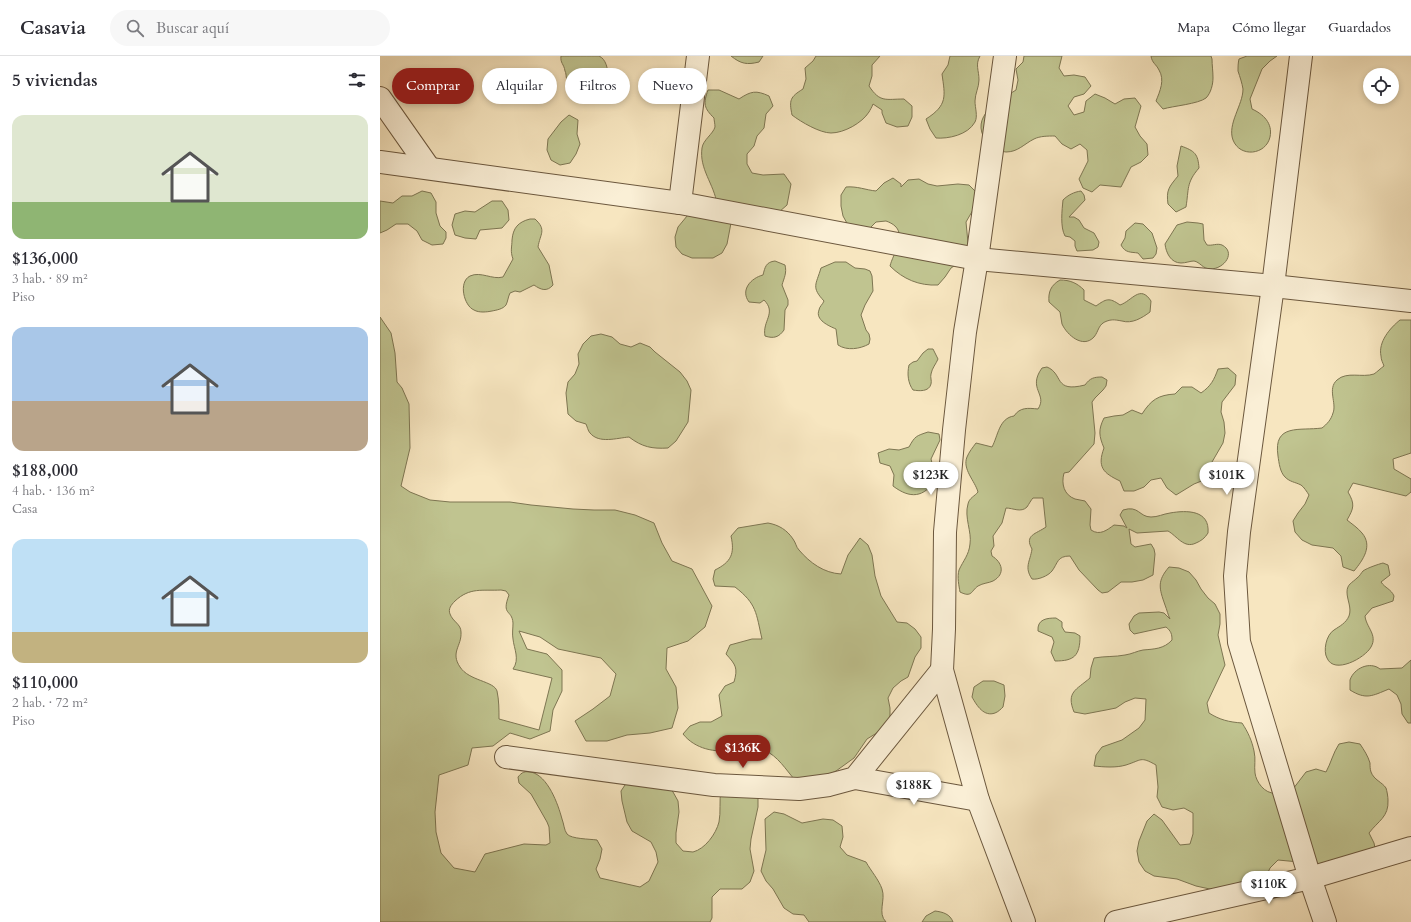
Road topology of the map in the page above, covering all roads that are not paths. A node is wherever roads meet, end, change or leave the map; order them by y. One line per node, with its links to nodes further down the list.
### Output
1 (698, 56): 7 (street)
2 (1005, 56): 8 (street)
3 (1301, 56): 9 (street)
4 (380, 98): 6 (street)
5 (380, 162): 6 (street)
6 (429, 168): 7 (street)
7 (680, 203): 8 (street)
8 (977, 259): 9 (street); 11 (street)
9 (1273, 286): 10 (street); 16 (street)
10 (1411, 301)
11 (942, 670): 13 (street); 14 (street)
12 (506, 757): 13 (street)
13 (855, 778): 14 (street)
14 (978, 800): 17 (street)
15 (1411, 848): 16 (street)
16 (1310, 878): 18 (street); 19 (street)
17 (1024, 922)
18 (1116, 922)
19 (1325, 922)

